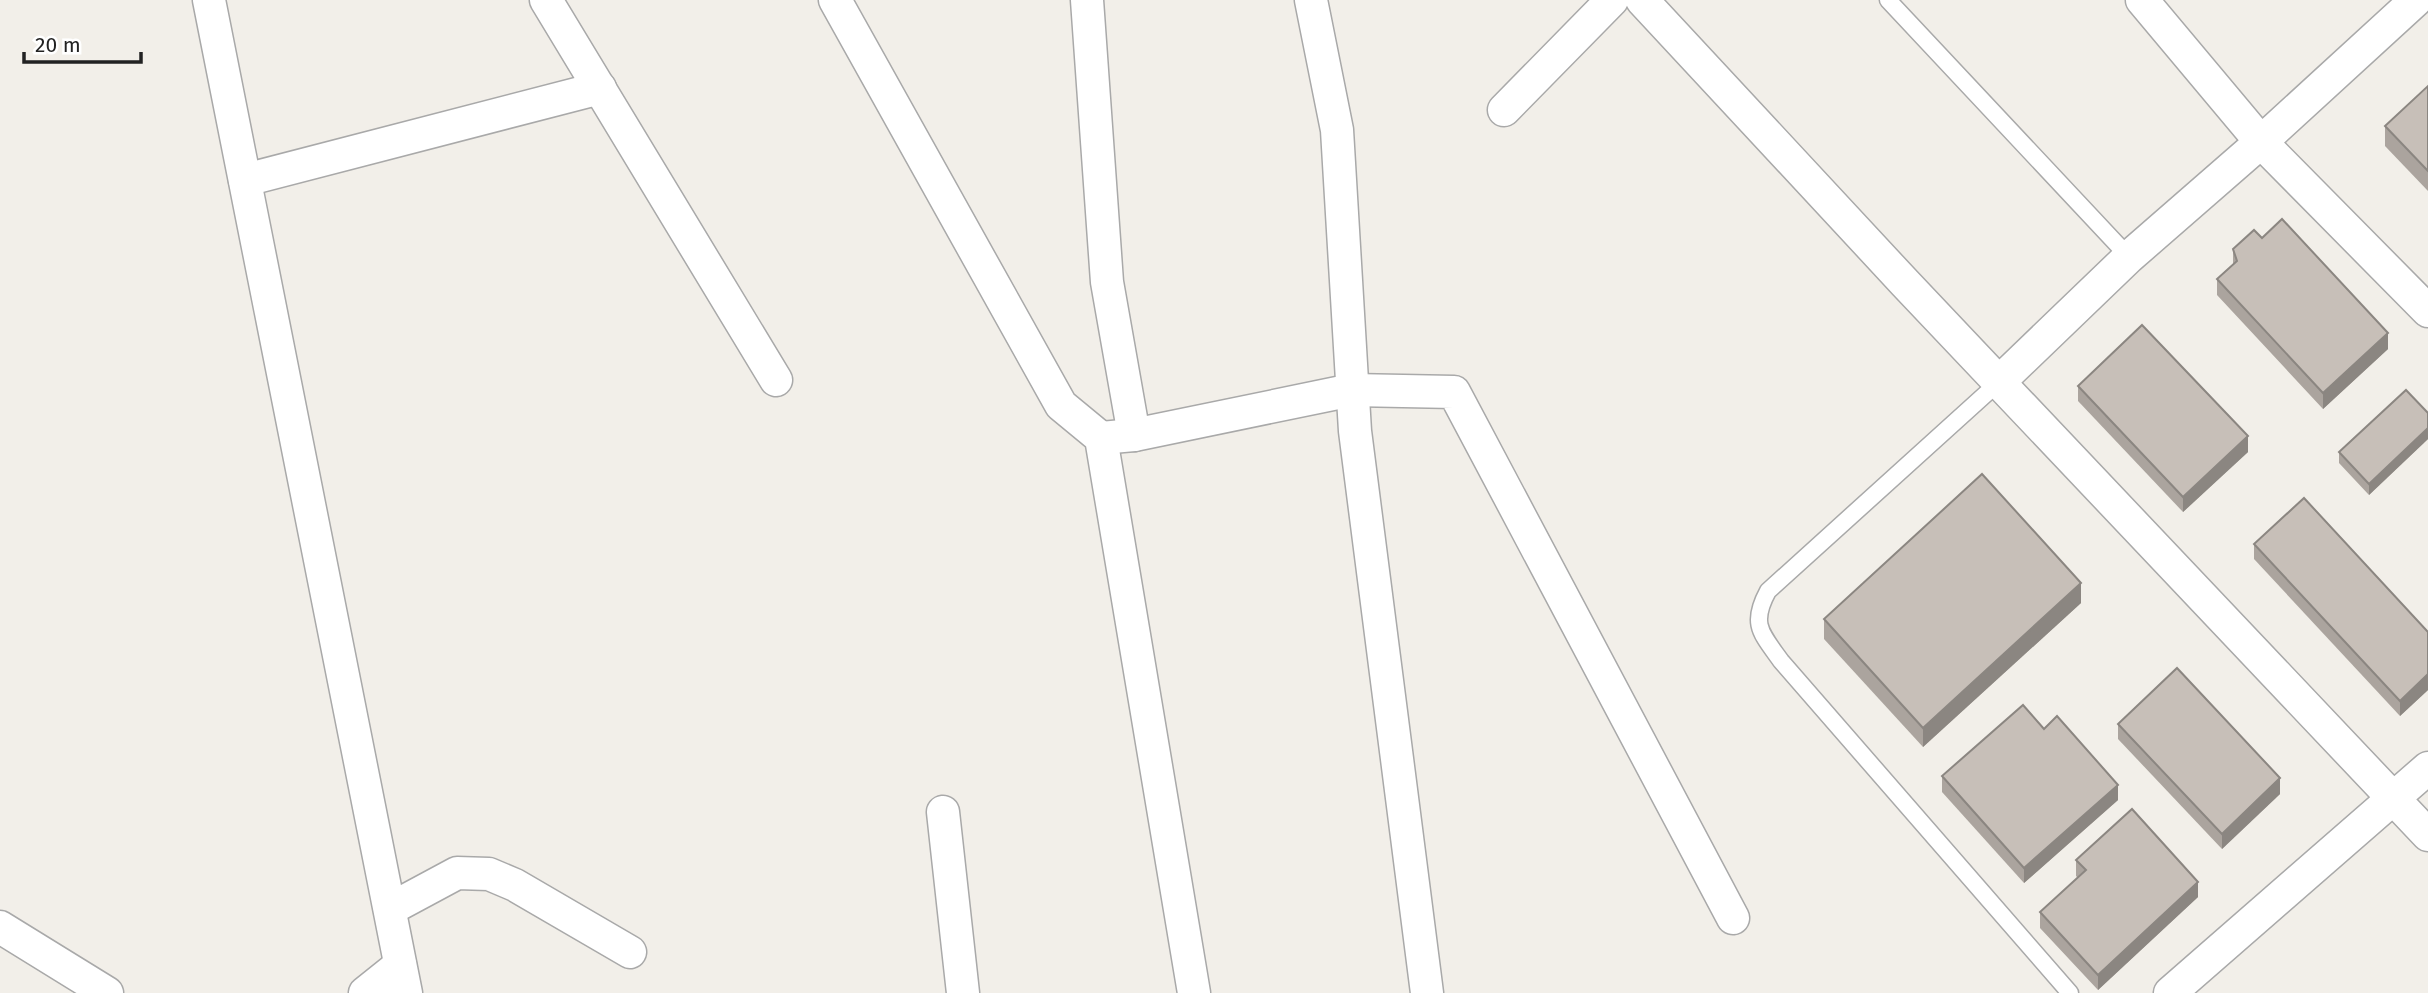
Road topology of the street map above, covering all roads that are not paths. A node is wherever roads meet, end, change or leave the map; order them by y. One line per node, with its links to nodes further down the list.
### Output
1 (209, 0): 14 (street)
2 (546, 0): 11 (street)
3 (835, 0): 21 (street)
4 (1087, 0): 20 (street)
5 (1311, 0): 19 (street)
6 (1612, 0): 12 (street)
7 (1642, 0): 18 (street)
8 (1888, 0): 15 (lane)
9 (2142, 0): 13 (street)
10 (2416, 0): 13 (street)
11 (600, 88): 14 (street); 17 (street)
12 (1504, 110)
13 (2261, 142): 15 (street); 16 (street)
14 (245, 180): 26 (street)
15 (2129, 257): 18 (street)
16 (2428, 311)
17 (776, 380)
18 (1999, 382): 23 (street); 36 (lane)
19 (1352, 390): 20 (street); 27 (street); 35 (street)
20 (1134, 435): 21 (street)
21 (1101, 438): 34 (street)
22 (2428, 768): 23 (street)
23 (2393, 799): 25 (street); 37 (street)
24 (943, 813): 33 (street)
25 (2428, 835)
26 (390, 909): 29 (street); 30 (street)
27 (1733, 918)
28 (0, 927): 31 (street)
29 (631, 952)
30 (403, 979): 32 (street)
31 (88, 988)
32 (365, 993)
33 (963, 993)
34 (1194, 993)
35 (1427, 993)
36 (2070, 993)
37 (2170, 993)

